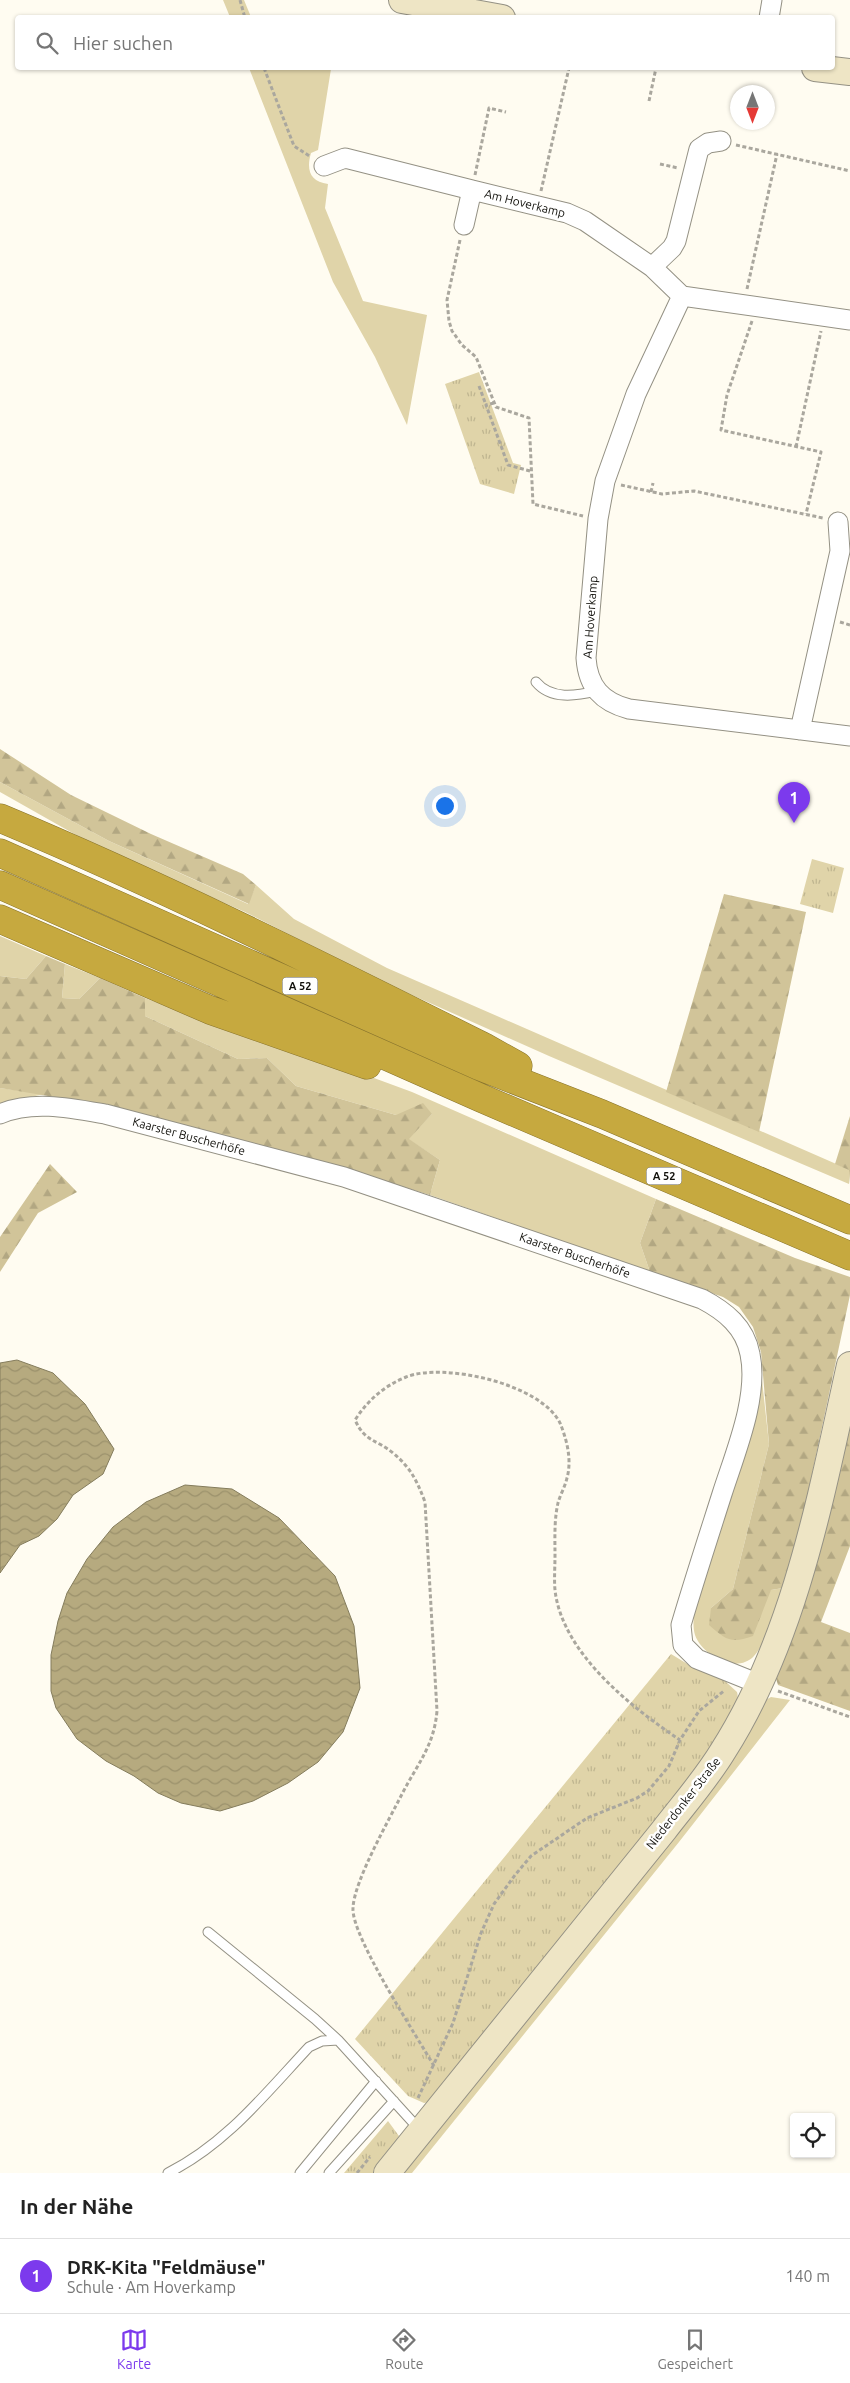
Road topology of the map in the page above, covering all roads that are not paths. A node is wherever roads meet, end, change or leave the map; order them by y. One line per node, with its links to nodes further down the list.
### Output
1 (402, 0): 3 (street)
2 (772, 0): 4 (street)
3 (499, 11)
4 (770, 15)
5 (832, 70): 6 (street)
6 (850, 72)
7 (721, 141): 11 (street)
8 (324, 166): 9 (street, Am Hoverkamp)
9 (472, 190): 10 (street, Am Hoverkamp); 11 (street, Am Hoverkamp)
10 (464, 225)
11 (652, 267): 12 (street, Am Hoverkamp)
12 (682, 296): 13 (street); 16 (street, Am Hoverkamp)
13 (850, 320)
14 (838, 522): 17 (street)
15 (536, 682): 16 (lane)
16 (596, 691): 17 (street)
17 (800, 730): 18 (street)
18 (850, 736)
19 (0, 807): 21 (highway)
20 (0, 818): 21 (highway)
21 (77, 851): 27 (highway)
22 (0, 852): 27 (highway, A 52)
23 (0, 885): 25 (highway, A 52)
24 (6, 922): 25 (highway)
25 (481, 1098): 29 (highway, A 52)
26 (0, 1114): 31 (street, Kaarster Buscherhöfe)
27 (602, 1114): 28 (highway, A 52)
28 (850, 1220)
29 (850, 1256)
30 (850, 1365): 31 (street, Niederdonker Straße)
31 (750, 1680): 36 (street, Niederdonker Straße)
32 (208, 1932): 33 (lane)
33 (338, 2040): 34 (lane); 38 (lane)
34 (376, 2081): 35 (lane); 39 (lane)
35 (394, 2101): 36 (lane); 40 (lane)
36 (414, 2123): 37 (street, Niederdonker Straße)
37 (380, 2163)
38 (168, 2173)
39 (300, 2173)
40 (329, 2173)

